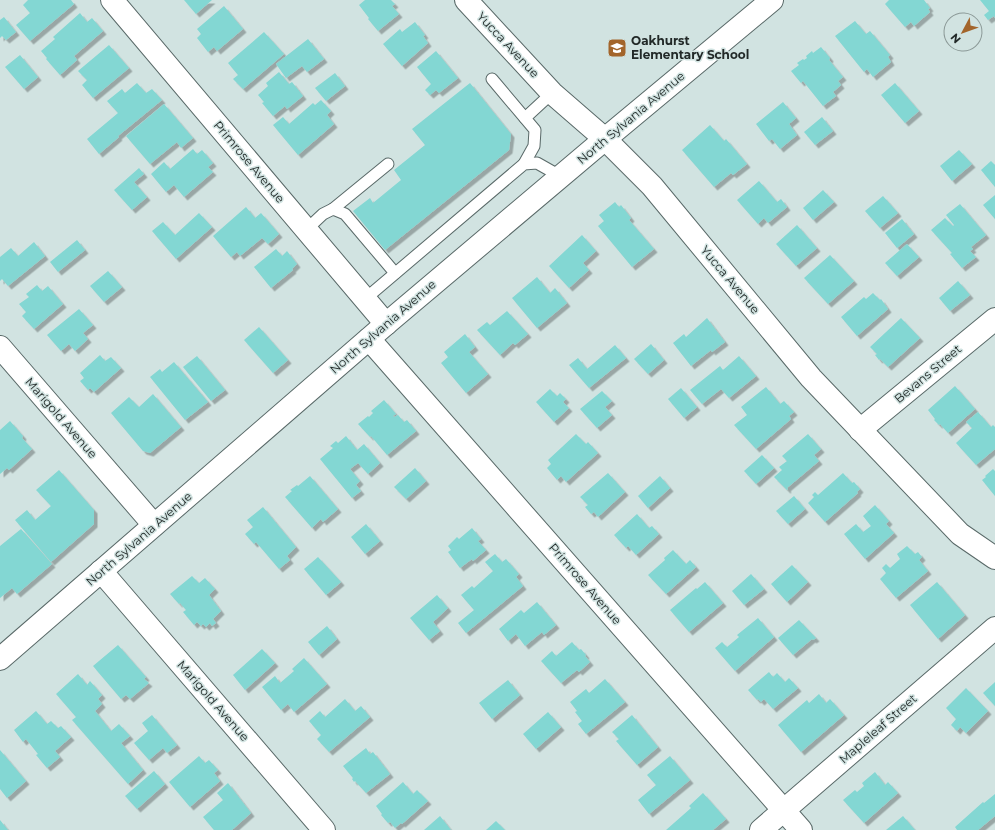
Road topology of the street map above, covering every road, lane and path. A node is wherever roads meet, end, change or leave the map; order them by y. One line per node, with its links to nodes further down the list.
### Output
1 (112, 0): 12 (street, Primrose Avenue)
2 (466, 0): 5 (street, Yucca Avenue)
3 (772, 0): 7 (street, North Sylvania Avenue)
4 (492, 79): 6 (lane)
5 (552, 93): 6 (lane); 7 (street, Yucca Avenue)
6 (525, 118): 9 (lane)
7 (604, 139): 10 (street, North Sylvania Avenue); 19 (street, Yucca Avenue)
8 (388, 164): 11 (lane)
9 (524, 164): 10 (lane); 13 (lane)
10 (560, 176): 16 (street, North Sylvania Avenue)
11 (333, 209): 12 (lane); 13 (lane)
12 (306, 230): 14 (street, Primrose Avenue)
13 (395, 273): 14 (lane)
14 (365, 299): 16 (street, Primrose Avenue)
15 (995, 319): 19 (street, Bevans Street)
16 (386, 324): 17 (street, North Sylvania Avenue)
17 (369, 339): 20 (street, North Sylvania Avenue); 25 (street, Primrose Avenue)
18 (0, 347): 20 (street, Marigold Avenue)
19 (860, 430): 21 (street, Yucca Avenue)
20 (154, 525): 22 (street, North Sylvania Avenue)
21 (995, 558)
22 (101, 572): 24 (street, North Sylvania Avenue); 26 (street, Marigold Avenue)
23 (995, 628): 25 (street, Mapleleaf Street)
24 (0, 659)
25 (784, 810): 27 (street, Mapleleaf Street); 28 (street, Primrose Avenue)
26 (324, 830)
27 (761, 830)
28 (801, 830)

